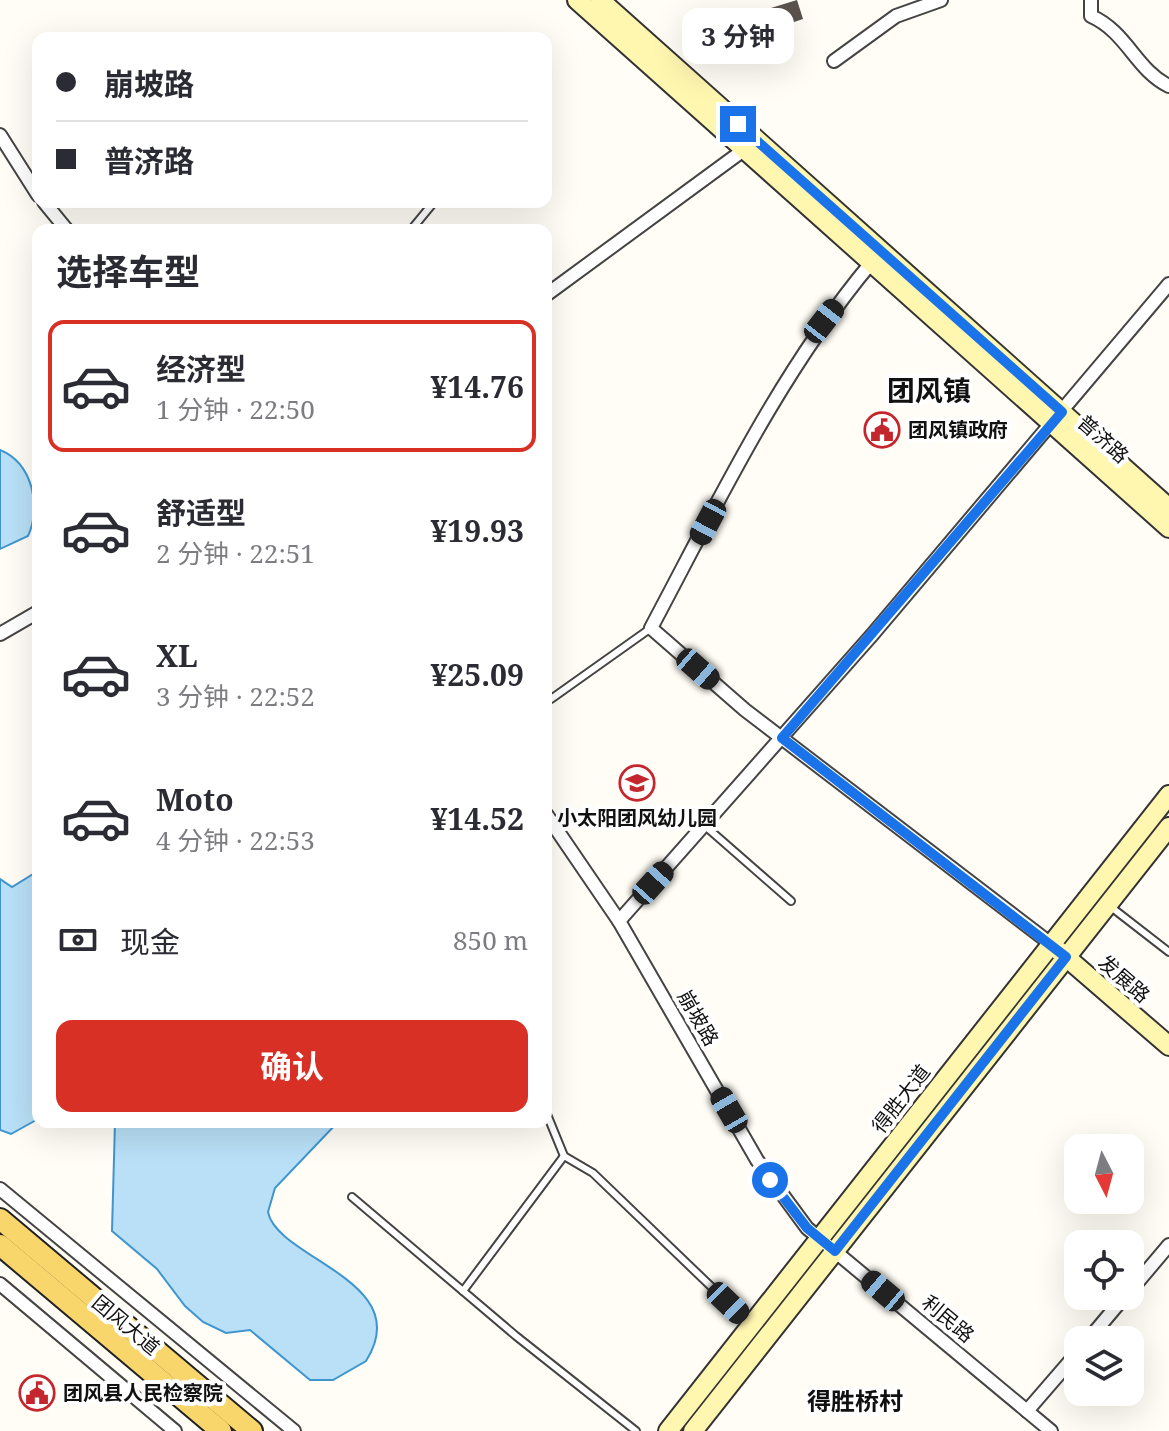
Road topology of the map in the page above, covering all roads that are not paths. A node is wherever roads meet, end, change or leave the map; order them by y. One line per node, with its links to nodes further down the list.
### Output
1 (577, 0): 8 (main road, 普济路)
2 (600, 0): 17 (main road, 普济路)
3 (941, 0): 5 (street)
4 (1091, 0): 6 (street)
5 (834, 61)
6 (1169, 86)
7 (0, 135): 9 (street)
8 (745, 149): 14 (main road, 普济路); 16 (street)
9 (32, 186)
10 (49, 208): 12 (street)
11 (429, 208): 13 (lane)
12 (62, 224)
13 (416, 224)
14 (871, 263): 17 (main road, 普济路); 21 (street)
15 (1169, 284): 17 (street)
16 (552, 291)
17 (1057, 418): 18 (main road, 普济路); 19 (main road, 普济路); 24 (street)
18 (1169, 508)
19 (1169, 528)
20 (32, 615): 22 (street)
21 (651, 628): 23 (lane); 24 (street)
22 (0, 634)
23 (552, 698)
24 (782, 738): 27 (street); 32 (street)
25 (1169, 795): 32 (main road, 得胜大道)
26 (552, 823): 31 (street, 崩坡路)
27 (704, 825): 29 (lane); 31 (street)
28 (1169, 827): 30 (main road, 得胜大道)
29 (791, 901)
30 (1108, 904): 33 (lane); 34 (main road, 得胜大道)
31 (619, 921): 41 (street, 崩坡路)
32 (1051, 944): 34 (main road, 发展路); 41 (main road, 得胜大道)
33 (1169, 952)
34 (1066, 957): 35 (main road, 发展路); 44 (main road, 得胜大道)
35 (1169, 1046)
36 (552, 1127): 37 (lane)
37 (564, 1156): 47 (lane); 49 (lane)
38 (0, 1189): 56 (street)
39 (352, 1197): 47 (lane)
40 (0, 1219): 55 (main road, 团风大道)
41 (819, 1239): 44 (street, 利民路); 49 (main road, 得胜大道)
42 (0, 1245): 54 (main road, 团风大道)
43 (1169, 1245): 45 (street)
44 (835, 1251): 52 (street, 利民路); 59 (main road, 得胜大道)
45 (1144, 1274)
46 (0, 1284): 53 (street)
47 (463, 1291): 57 (lane)
48 (1113, 1310): 50 (street)
49 (751, 1325): 58 (main road, 得胜大道)
50 (1100, 1326)
51 (1064, 1368): 52 (street)
52 (1027, 1411): 60 (street, 利民路)
53 (175, 1431)
54 (221, 1431)
55 (252, 1431)
56 (294, 1431)
57 (636, 1431)
58 (668, 1431)
59 (693, 1431)
60 (1051, 1431)

